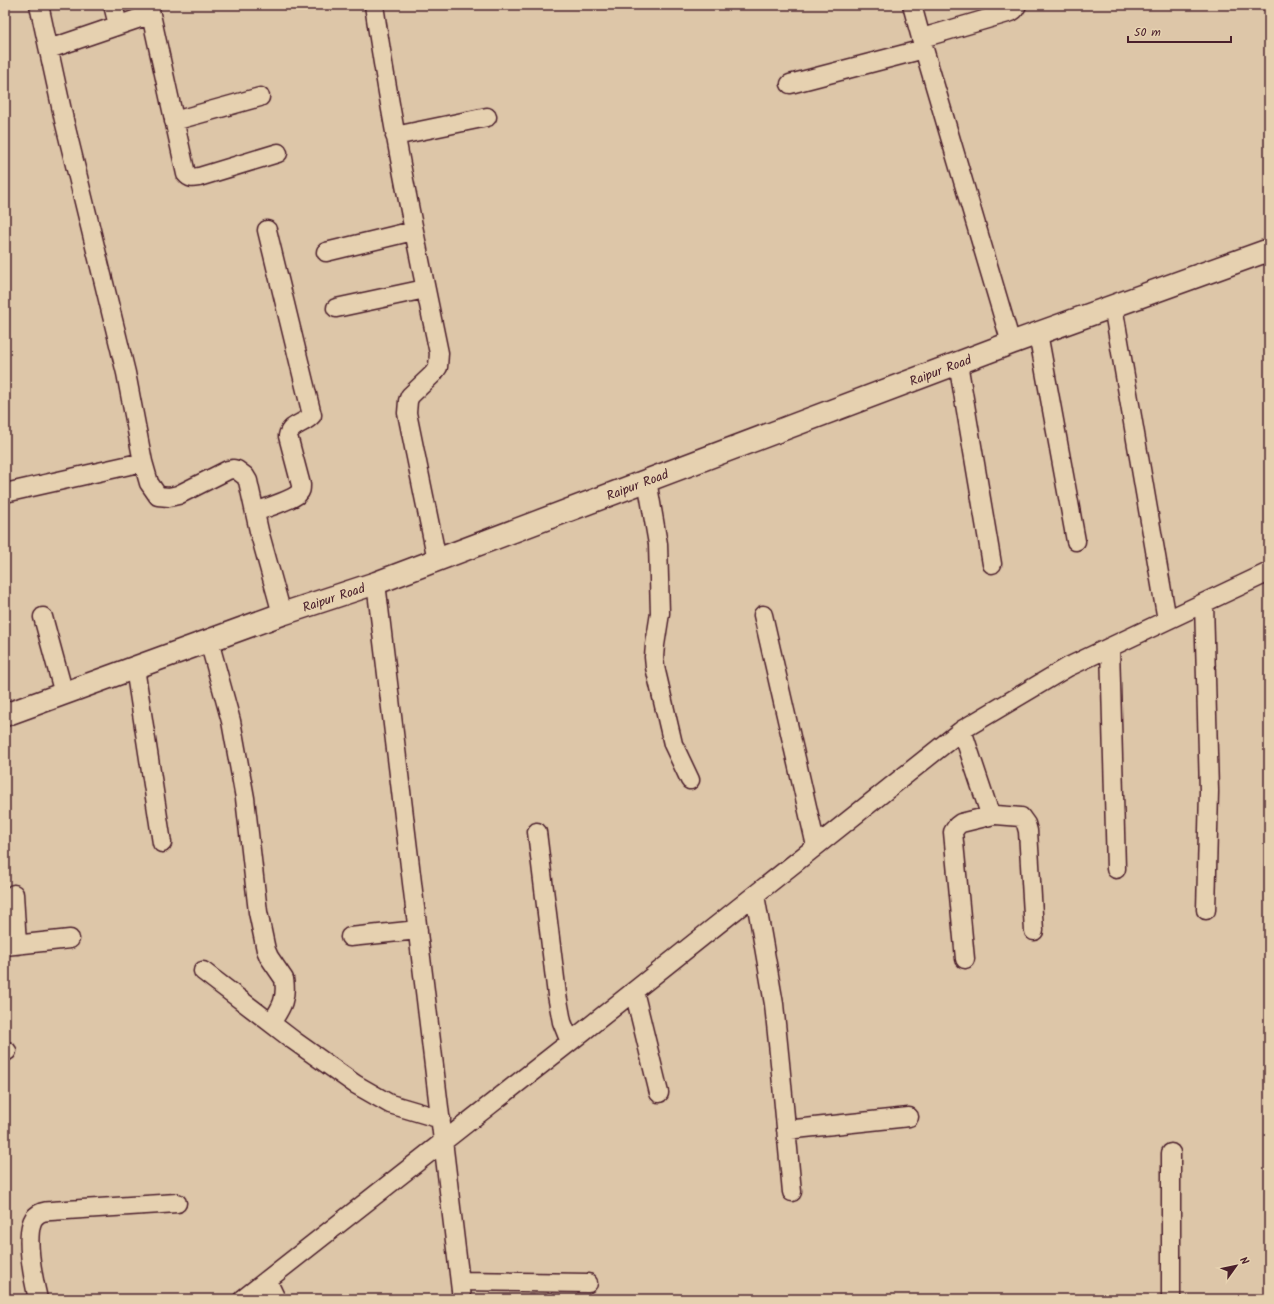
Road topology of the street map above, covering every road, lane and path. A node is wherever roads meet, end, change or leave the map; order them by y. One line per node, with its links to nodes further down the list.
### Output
1 (39, 5): 9 (street)
2 (113, 5): 7 (street)
3 (374, 5): 14 (street)
4 (912, 5): 8 (street)
5 (1017, 5): 8 (street)
6 (150, 7): 7 (street); 13 (street)
7 (118, 25): 9 (street)
8 (923, 43): 10 (street); 24 (street)
9 (49, 49): 26 (street)
10 (790, 84)
11 (260, 97): 13 (street)
12 (488, 117): 14 (street)
13 (174, 120): 15 (street)
14 (395, 136): 17 (street)
15 (278, 154)
16 (267, 230): 29 (street)
17 (413, 231): 19 (street); 20 (street)
18 (1269, 250): 21 (main road, Raipur Road)
19 (326, 252)
20 (425, 289): 22 (street); 31 (street)
21 (1113, 306): 23 (main road, Raipur Road); 39 (street)
22 (336, 308)
23 (1038, 333): 24 (main road, Raipur Road); 30 (street)
24 (1010, 343): 25 (main road, Raipur Road)
25 (958, 363): 27 (main road, Raipur Road); 32 (street)
26 (143, 462): 28 (street); 29 (street)
27 (647, 480): 31 (main road, Raipur Road); 46 (street)
28 (5, 493)
29 (254, 512): 36 (street)
30 (1076, 541)
31 (437, 560): 34 (main road, Raipur Road)
32 (992, 564)
33 (1269, 572): 35 (street)
34 (376, 583): 36 (main road, Raipur Road); 55 (street)
35 (1204, 603): 39 (street); 54 (street)
36 (282, 614): 40 (main road, Raipur Road)
37 (763, 615): 50 (street)
38 (43, 616): 43 (street)
39 (1167, 620): 41 (street)
40 (209, 641): 42 (main road, Raipur Road); 63 (street)
41 (1110, 647): 45 (street); 51 (street)
42 (134, 668): 43 (main road, Raipur Road); 49 (street)
43 (64, 694): 44 (main road, Raipur Road)
44 (5, 715)
45 (962, 730): 47 (street); 50 (street)
46 (690, 780)
47 (994, 815): 56 (street); 60 (street)
48 (536, 832): 64 (street)
49 (162, 843)
50 (816, 846): 53 (street)
51 (1116, 869)
52 (14, 894): 59 (street)
53 (754, 895): 62 (street); 68 (street)
54 (1206, 910)
55 (418, 930): 57 (street); 67 (street)
56 (1034, 931)
57 (350, 937)
58 (70, 939): 59 (street)
59 (11, 946)
60 (965, 959)
61 (203, 971): 63 (street)
62 (634, 991): 64 (street); 65 (street)
63 (271, 1023): 67 (street)
64 (570, 1042): 69 (street)
65 (659, 1093)
66 (909, 1117): 68 (street)
67 (441, 1118): 69 (street)
68 (786, 1130): 71 (street)
69 (444, 1142): 73 (street); 74 (street)
70 (1171, 1153): 80 (street)
71 (792, 1192)
72 (177, 1203): 76 (street)
73 (267, 1280): 77 (street); 78 (street)
74 (460, 1281): 75 (street); 79 (street)
75 (588, 1283)
76 (38, 1299)
77 (243, 1299)
78 (276, 1299)
79 (462, 1299)
80 (1171, 1299)

